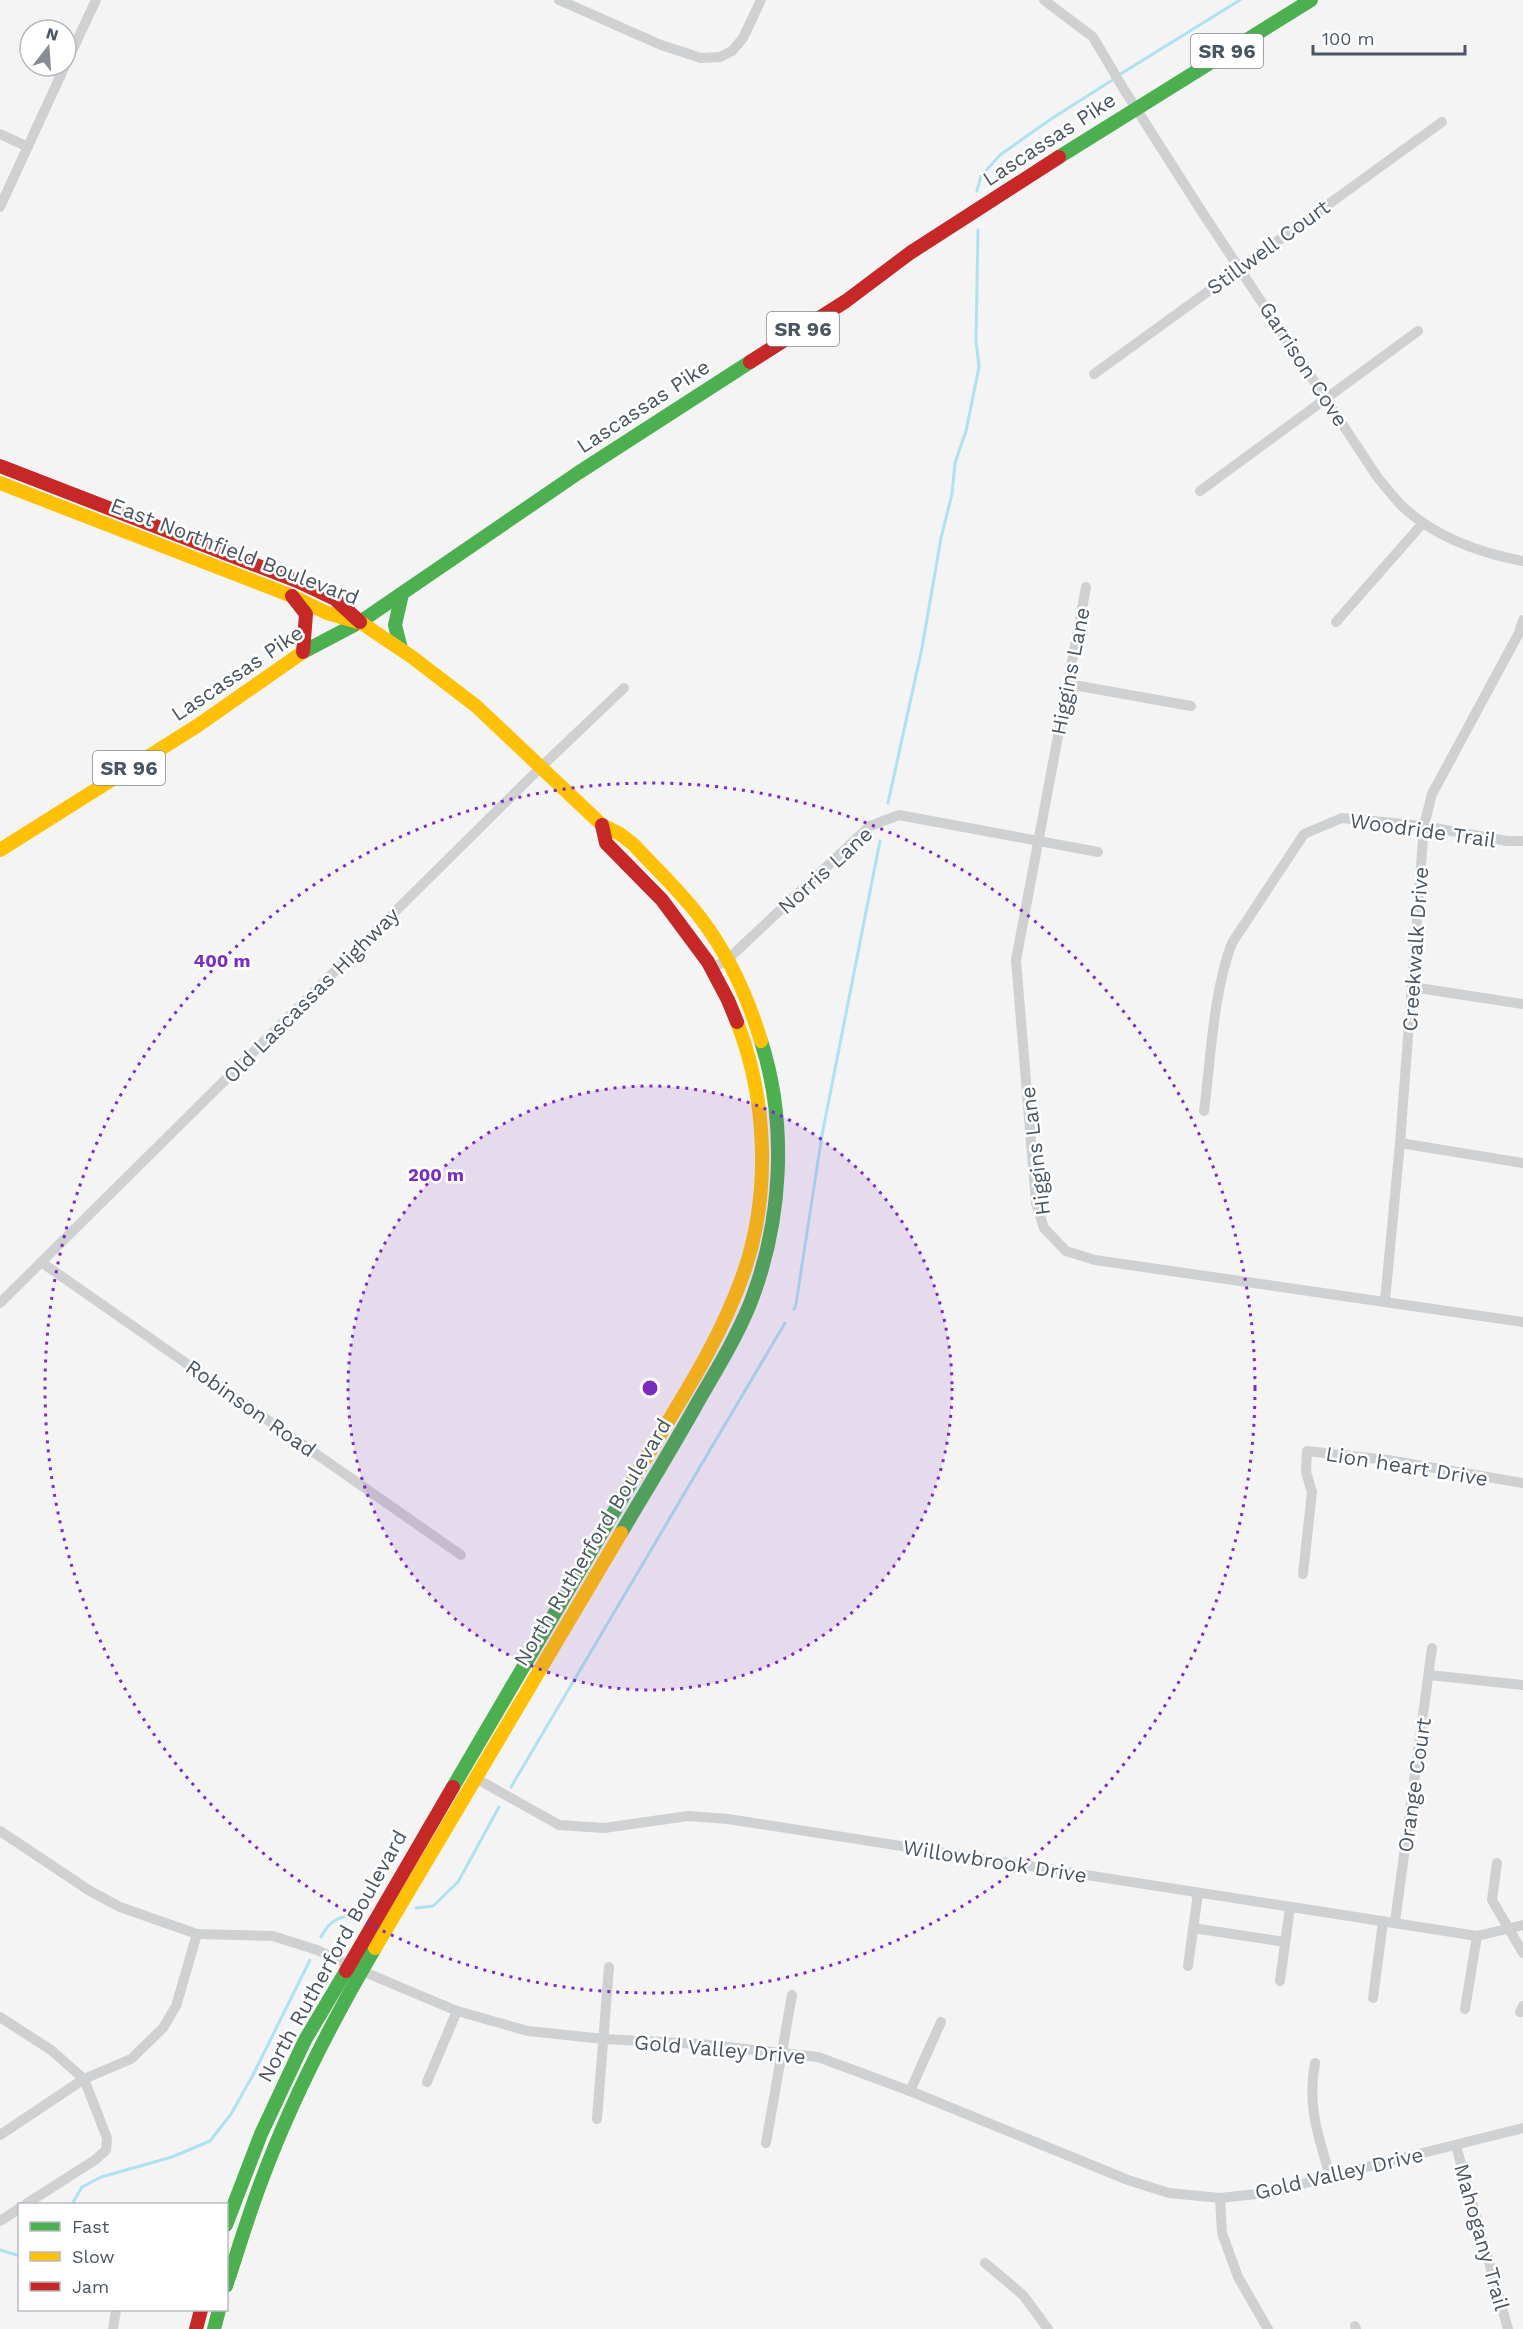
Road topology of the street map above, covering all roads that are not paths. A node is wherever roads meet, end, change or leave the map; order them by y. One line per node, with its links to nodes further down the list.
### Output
1 (96, 0): 6 (street)
2 (559, 0): 3 (street)
3 (761, 0)
4 (1044, 0): 8 (street, Garrison Cove)
5 (1311, 0): 8 (main road, Lascassas Pike / SR 96)
6 (78, 39)
7 (60, 78): 11 (street)
8 (1136, 108): 13 (street, Garrison Cove); 25 (main road, Lascassas Pike / SR 96)
9 (1442, 122): 13 (street, Stillwell Court)
10 (0, 134): 11 (street)
11 (28, 147): 12 (street)
12 (0, 207)
13 (1240, 266): 15 (street, Stillwell Court); 16 (street, Garrison Cove)
14 (1418, 331): 16 (street)
15 (1094, 374)
16 (1326, 397): 20 (street); 22 (street, Garrison Cove)
17 (0, 466): 19 (main road, East Northfield Boulevard)
18 (0, 483): 21 (main road, East Northfield Boulevard)
19 (47, 483): 21 (main road); 28 (main road, East Northfield Boulevard)
20 (1200, 491)
21 (41, 498): 26 (main road, East Northfield Boulevard)
22 (1423, 523): 23 (street, Garrison Cove); 29 (street)
23 (1523, 561)
24 (1086, 587): 32 (street, Higgins Lane)
25 (402, 594): 28 (main road, Lascassas Pike / SR 96); 30 (main road)
26 (291, 596): 28 (main road, East Northfield Boulevard); 31 (main road)
27 (1523, 620): 37 (street, Creekwalk Drive)
28 (360, 622): 30 (main road, North Rutherford Boulevard); 31 (main road, Lascassas Pike / SR 96)
29 (1336, 622)
30 (401, 649): 35 (main road, North Rutherford Boulevard)
31 (303, 652): 40 (main road, Lascassas Pike / SR 96)
32 (1068, 684): 34 (street); 38 (street, Higgins Lane)
33 (624, 688): 35 (street, Old Lascassas Highway)
34 (1191, 706)
35 (540, 767): 36 (main road, North Rutherford Boulevard); 49 (street, Old Lascassas Highway)
36 (602, 825): 42 (main road, North Rutherford Boulevard); 43 (main road, North Rutherford Boulevard)
37 (1424, 826): 39 (street, Woodride Trail); 44 (street, Creekwalk Drive); 46 (street, Woodride Trail)
38 (1038, 840): 41 (street, Norris Lane); 42 (street, Norris Lane); 50 (street, Higgins Lane)
39 (1523, 841)
40 (0, 850)
41 (1098, 852)
42 (728, 959): 43 (street, Norris Lane); 59 (main road, North Rutherford Boulevard)
43 (711, 969): 73 (main road, North Rutherford Boulevard)
44 (1412, 987): 45 (street); 47 (street, Creekwalk Drive)
45 (1523, 1004)
46 (1204, 1111)
47 (1400, 1143): 48 (street); 50 (street, Creekwalk Drive)
48 (1523, 1163)
49 (41, 1262): 51 (street, Old Lascassas Highway); 54 (street, Robinson Road)
50 (1385, 1301): 52 (street, Higgins Lane)
51 (0, 1303)
52 (1523, 1322)
53 (1523, 1483): 55 (street, Lion heart Drive)
54 (461, 1555)
55 (1303, 1574)
56 (1432, 1648): 57 (street, Orange Court)
57 (1429, 1675): 58 (street); 65 (street, Orange Court)
58 (1523, 1685)
59 (477, 1779): 62 (street, Willowbrook Drive); 76 (main road, North Rutherford Boulevard)
60 (0, 1831): 69 (street, Gold Valley Drive)
61 (1497, 1863): 68 (street)
62 (1198, 1893): 63 (street, Willowbrook Drive); 67 (street)
63 (1290, 1907): 64 (street, Willowbrook Drive); 71 (street)
64 (1383, 1922): 65 (street, Willowbrook Drive); 79 (street)
65 (1395, 1922): 70 (street, Willowbrook Drive)
66 (1523, 1925): 68 (street, Willowbrook Drive)
67 (1193, 1928): 71 (street); 74 (street)
68 (1509, 1929): 70 (street, Willowbrook Drive); 72 (street)
69 (196, 1934): 73 (street, Gold Valley Drive); 87 (street)
70 (1477, 1936): 80 (street)
71 (1286, 1942): 77 (street)
72 (1523, 1953)
73 (348, 1964): 76 (street, Gold Valley Drive); 100 (main road, North Rutherford Boulevard)
74 (1188, 1966)
75 (609, 1967): 84 (street)
76 (362, 1971): 81 (street, Gold Valley Drive); 102 (main road, North Rutherford Boulevard)
77 (1280, 1981)
78 (792, 1995): 85 (street)
79 (1373, 1998)
80 (1465, 2008)
81 (457, 2011): 84 (street, Gold Valley Drive); 88 (street)
82 (0, 2017): 87 (street)
83 (941, 2022): 89 (street)
84 (604, 2039): 85 (street, Gold Valley Drive); 90 (street)
85 (782, 2052): 89 (street, Gold Valley Drive); 93 (street)
86 (1315, 2063): 95 (street)
87 (84, 2079): 92 (street); 97 (street)
88 (427, 2082)
89 (909, 2091): 96 (street, Gold Valley Drive)
90 (597, 2120)
91 (1523, 2127): 94 (street, Gold Valley Drive)
92 (0, 2135)
93 (766, 2143)
94 (1456, 2146): 95 (street, Gold Valley Drive); 113 (street, Mahogany Trail)
95 (1330, 2176): 96 (street, Gold Valley Drive)
96 (1220, 2198): 112 (street)
97 (29, 2203)
98 (18, 2209): 99 (street)
99 (0, 2221)
100 (228, 2221)
101 (228, 2224): 102 (main road)
102 (245, 2229): 104 (main road, North Rutherford Boulevard)
103 (985, 2263): 111 (street)
104 (228, 2280)
105 (116, 2311): 108 (street)
106 (201, 2311): 109 (main road)
107 (219, 2311): 110 (main road)
108 (113, 2329)
109 (196, 2329)
110 (214, 2329)
111 (1048, 2329)
112 (1268, 2329)
113 (1508, 2329)

